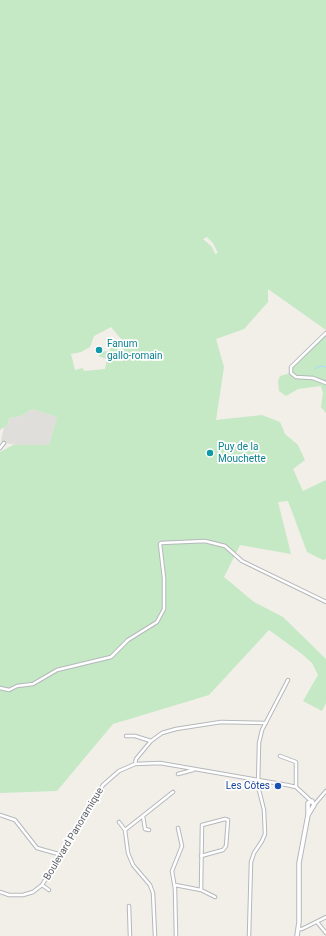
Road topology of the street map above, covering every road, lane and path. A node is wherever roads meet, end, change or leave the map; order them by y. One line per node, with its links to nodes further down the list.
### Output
1 (326, 334): 2 (street)
2 (326, 383)
3 (4, 443): 4 (street)
4 (0, 448)
5 (326, 602): 7 (street)
6 (288, 680): 8 (street)
7 (0, 688)
8 (266, 723): 10 (street); 15 (street)
9 (126, 736): 10 (street)
10 (151, 741): 12 (street)
11 (280, 756): 16 (street)
12 (135, 764): 13 (street, Boulevard Panoramique); 26 (street, Boulevard Panoramique)
13 (194, 769): 14 (street); 15 (street, Boulevard Panoramique)
14 (178, 774)
15 (258, 780): 16 (street, Boulevard Panoramique); 42 (street)
16 (296, 787): 19 (street)
17 (173, 792): 21 (street)
18 (326, 792): 19 (street)
19 (311, 804): 37 (street)
20 (0, 815): 26 (street)
21 (143, 816): 24 (street); 25 (street)
22 (119, 822): 24 (street)
23 (178, 828): 29 (street)
24 (125, 830): 40 (street)
25 (149, 830)
26 (62, 855): 28 (street, Boulevard Panoramique)
27 (202, 856): 27 (street); 31 (street)
28 (42, 885): 30 (street); 32 (street, Boulevard Panoramique)
29 (175, 885): 31 (street); 41 (street)
30 (49, 890)
31 (201, 890): 33 (street)
32 (0, 892)
33 (215, 897)
34 (129, 906): 39 (street)
35 (326, 917): 36 (street)
36 (317, 922): 37 (street); 38 (street)
37 (299, 929): 43 (street)
38 (326, 933)
39 (130, 936)
40 (155, 936)
41 (176, 936)
42 (249, 936)
43 (297, 936)

